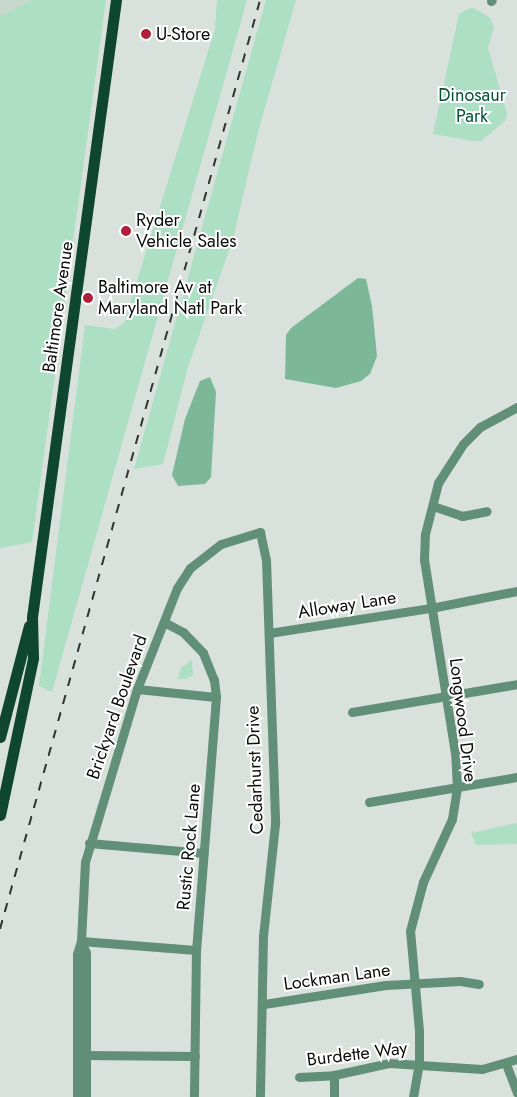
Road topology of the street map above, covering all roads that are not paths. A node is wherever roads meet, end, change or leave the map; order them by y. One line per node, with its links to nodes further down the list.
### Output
1 (116, 0): 8 (main road, Baltimore Avenue)
2 (517, 407): 3 (street)
3 (432, 506): 4 (street); 7 (street)
4 (487, 511)
5 (260, 532): 9 (street, Brickyard Boulevard); 10 (street, Cedarhurst Drive)
6 (517, 591): 7 (street, Alloway Lane)
7 (431, 608): 10 (street, Alloway Lane); 14 (street, Longwood Drive)
8 (32, 617): 16 (main road, Baltimore Avenue); 20 (main road, Baltimore Avenue)
9 (164, 622): 12 (street, Brickyard Boulevard); 13 (street, Rustic Rock Lane)
10 (269, 633): 27 (street, Cedarhurst Drive)
11 (517, 684): 14 (street)
12 (137, 689): 13 (street); 21 (street, Brickyard Boulevard)
13 (216, 697): 22 (street, Rustic Rock Lane)
14 (446, 697): 15 (street); 18 (street, Longwood Drive)
15 (352, 712)
16 (0, 737)
17 (517, 777): 18 (street)
18 (457, 788): 19 (street); 25 (street, Longwood Drive)
19 (369, 802)
20 (0, 815)
21 (89, 842): 22 (street); 23 (street, Brickyard Boulevard)
22 (204, 853): 24 (street, Rustic Rock Lane)
23 (81, 941): 24 (street); 28 (street, Brickyard Boulevard); 29 (street, Brickyard Boulevard)
24 (196, 950): 30 (street, Rustic Rock Lane)
25 (414, 984): 26 (street, Lockman Lane); 27 (street, Lockman Lane); 32 (street, Longwood Drive)
26 (479, 984)
27 (264, 1004): 40 (street, Cedarhurst Drive)
28 (76, 1055): 29 (street); 37 (street, Brickyard Boulevard)
29 (86, 1055): 30 (street); 38 (street, Brickyard Boulevard)
30 (195, 1056): 39 (street, Rustic Rock Lane)
31 (517, 1058): 33 (street)
32 (419, 1063): 33 (street, Burdette Way); 34 (street, Burdette Way); 42 (street, Longwood Drive)
33 (506, 1064): 36 (street)
34 (334, 1075): 35 (street, Burdette Way); 41 (street)
35 (299, 1076)
36 (517, 1092)
37 (76, 1097)
38 (86, 1097)
39 (194, 1097)
40 (260, 1097)
41 (334, 1097)
42 (413, 1097)

